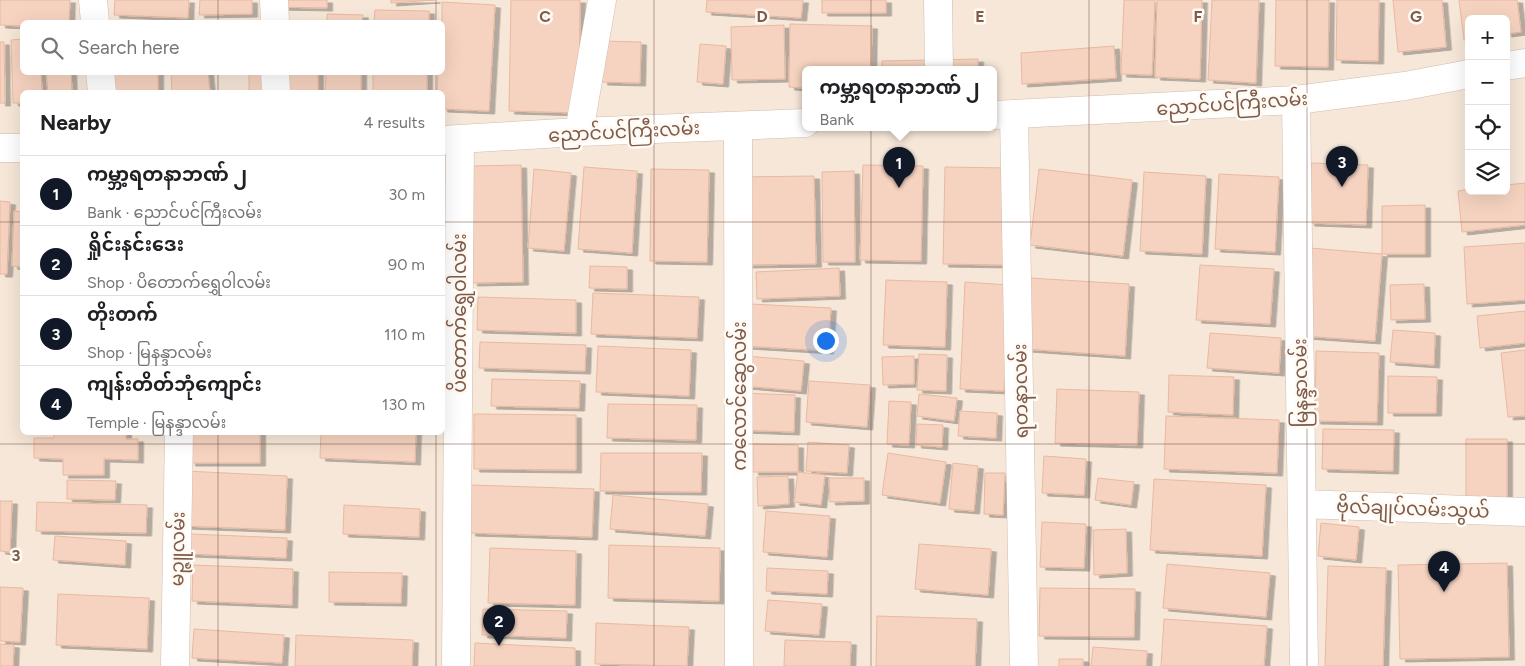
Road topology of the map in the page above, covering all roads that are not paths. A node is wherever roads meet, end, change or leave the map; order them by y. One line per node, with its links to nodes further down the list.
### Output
1 (93, 0): 5 (street)
2 (274, 0): 6 (street)
3 (602, 0): 19 (street)
4 (938, 0): 9 (street)
5 (95, 20)
6 (275, 20)
7 (1525, 63): 8 (street)
8 (1510, 65)
9 (939, 66)
10 (100, 75): 13 (street)
11 (276, 75): 14 (street)
12 (1465, 75): 15 (street, ညောင်ပင်ကြီးလမ်း)
13 (102, 90)
14 (276, 90)
15 (1296, 100): 16 (street, ညောင်ပင်ကြီးလမ်း); 24 (street, မြနန္ဒာလမ်း)
16 (1003, 115): 29 (street, ရတနာလမ်း)
17 (802, 123): 18 (street, ညောင်ပင်ကြီးလမ်း)
18 (738, 126): 19 (street, ညောင်ပင်ကြီးလမ်း); 28 (street, ကလောင်ဆွေလမ်း)
19 (579, 132): 20 (street, ညောင်ပင်ကြီးလမ်း)
20 (451, 140): 27 (street, ပိတောက်ရွှေဝါလမ်း)
21 (0, 148): 22 (street)
22 (20, 148)
23 (179, 435): 26 (street, မဉ္ဇူလမ်း)
24 (1302, 504): 25 (street, ဗိုလ်ချုပ်လမ်းသွယ်); 30 (street, မြနန္ဒာလမ်း)
25 (1525, 512)
26 (175, 666)
27 (456, 666)
28 (739, 666)
29 (1024, 666)
30 (1304, 666)

